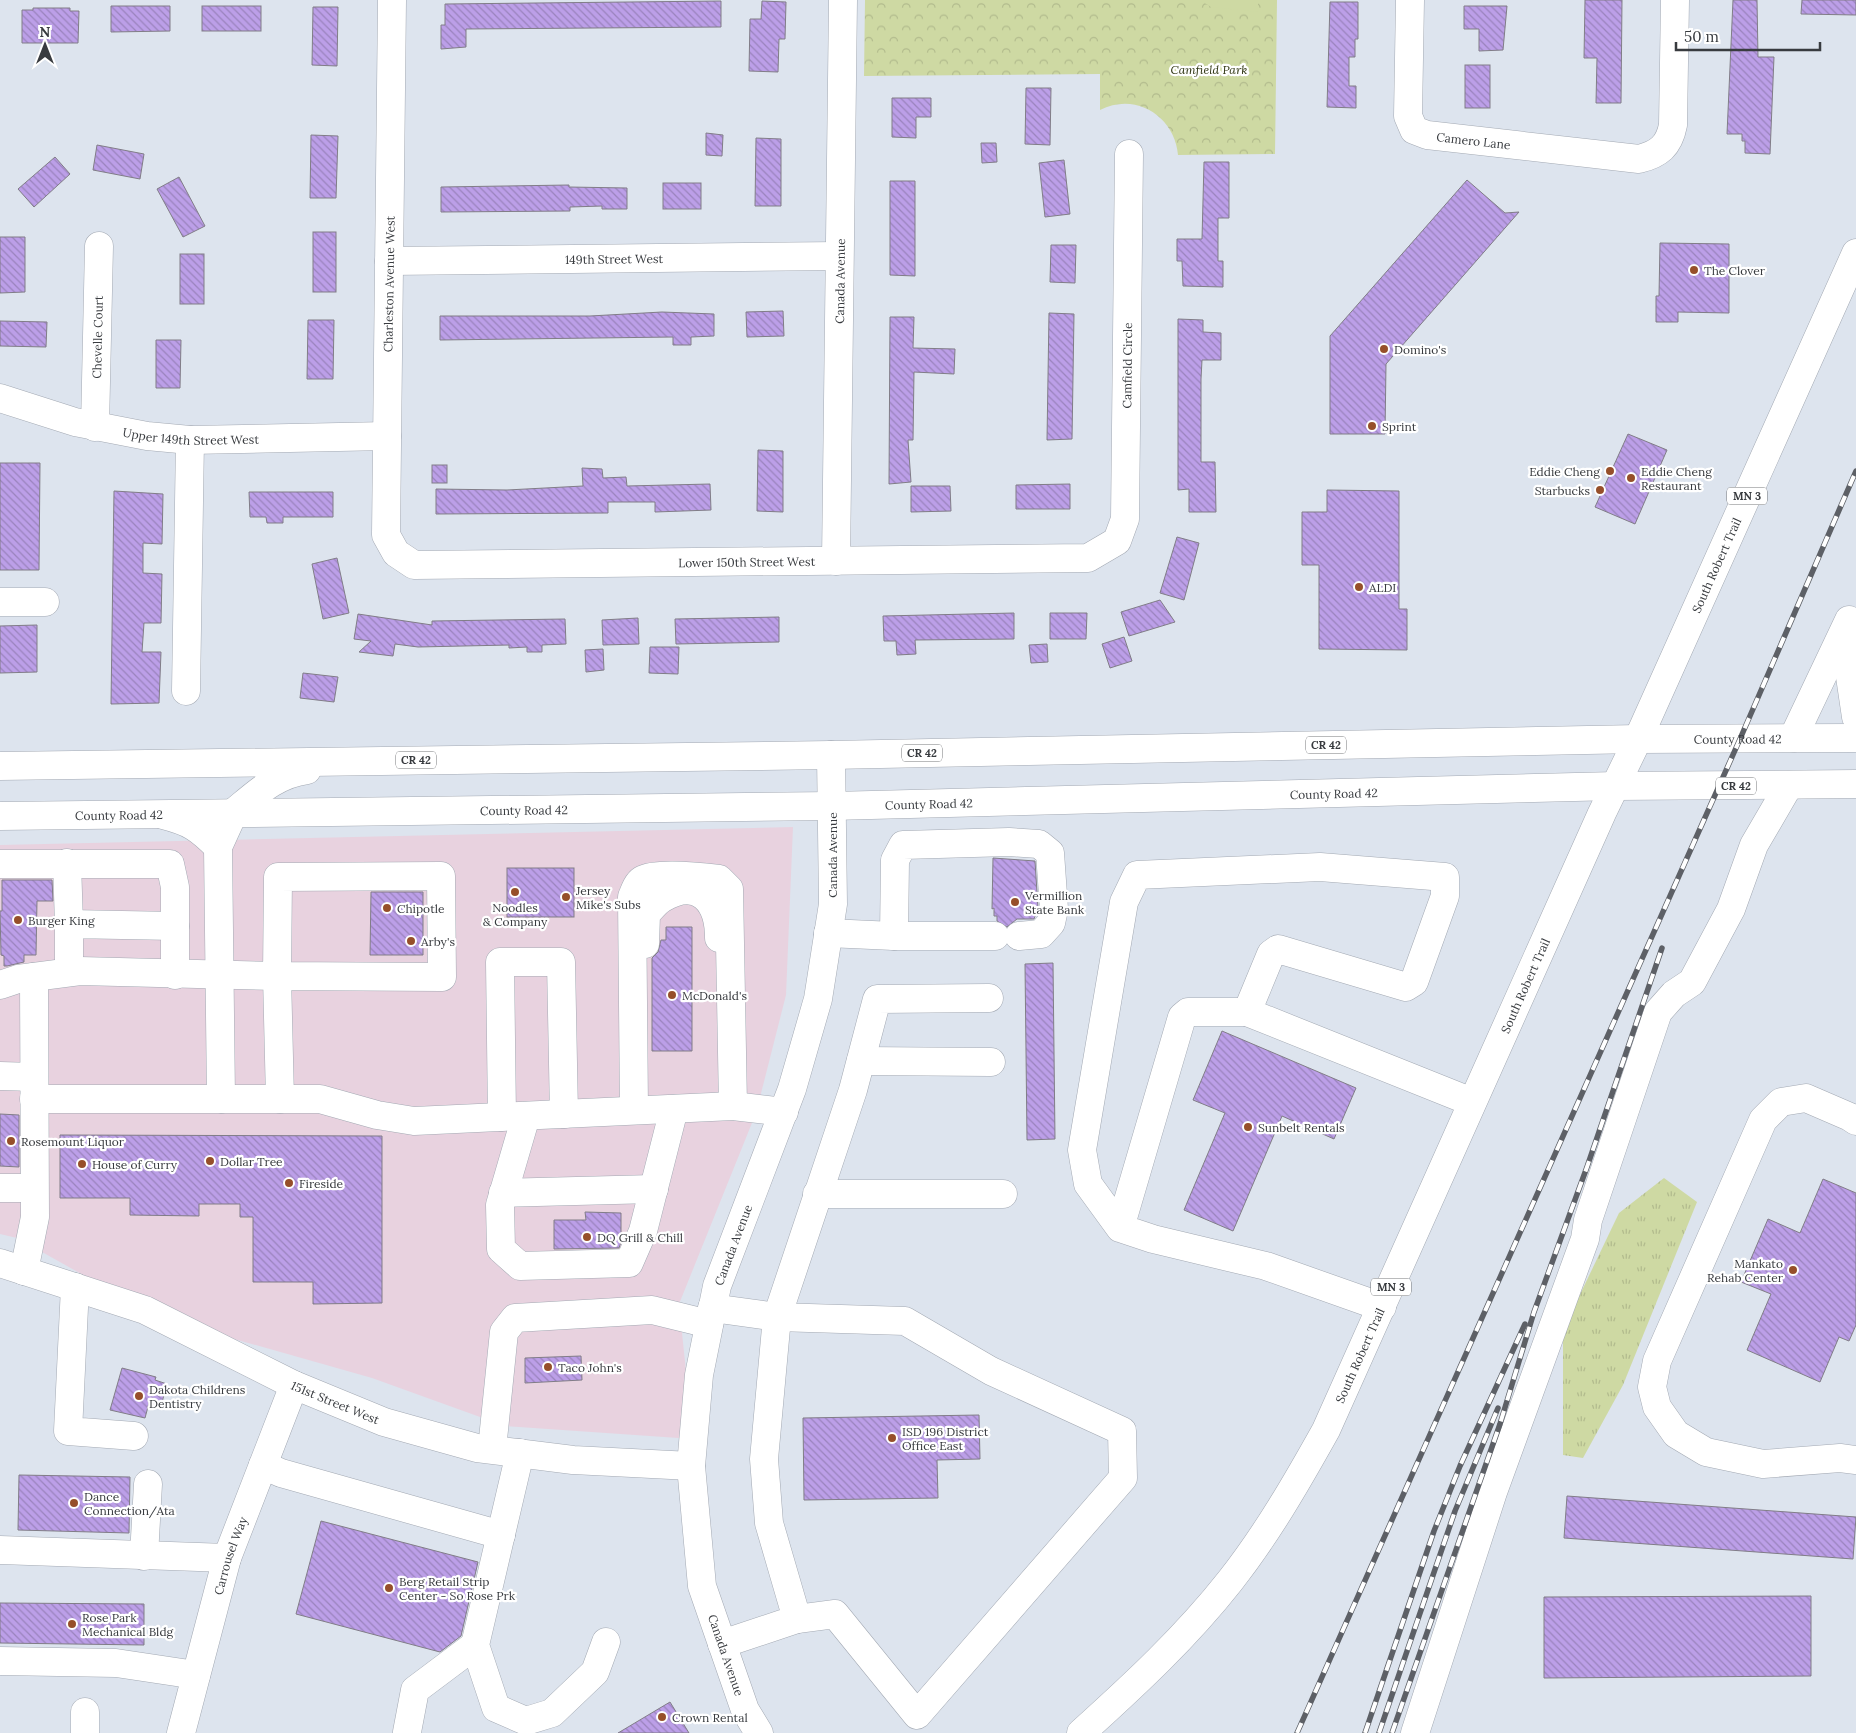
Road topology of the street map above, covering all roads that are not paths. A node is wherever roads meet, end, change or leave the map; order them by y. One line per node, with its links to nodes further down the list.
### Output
1 (392, 0): 9 (main road, Charleston Avenue West)
2 (843, 0): 8 (main road, Canada Avenue)
3 (1410, 0): 4 (main road, Camero Lane)
4 (1676, 0)
5 (1129, 154): 14 (main road, Camfield Circle)
6 (99, 246): 11 (main road, Chevelle Court)
7 (1856, 253): 24 (main road, South Robert Trail / MN 3)
8 (840, 256): 9 (main road, 149th Street West); 16 (main road, Canada Avenue)
9 (389, 261): 12 (main road, Charleston Avenue West)
10 (0, 398): 11 (main road, Upper 149th Street West)
11 (96, 428): 13 (main road, Upper 149th Street West)
12 (387, 436): 13 (main road, Upper 149th Street West); 15 (main road, Charleston Avenue West)
13 (190, 440): 20 (main road)
14 (1088, 558): 16 (main road, Lower 150th Street West)
15 (406, 560): 16 (main road, Lower 150th Street West)
16 (836, 561)
17 (0, 602): 18 (main road)
18 (45, 602)
19 (1853, 612): 21 (main road); 22 (main road)
20 (186, 690)
21 (1856, 717)
22 (1793, 738): 23 (main road, County Road 42 / CR 42); 24 (main road, County Road 42 / CR 42)
23 (1856, 738)
24 (1638, 739): 25 (main road, County Road 42 / CR 42); 30 (main road, MN 3)
25 (832, 755): 26 (main road, County Road 42 / CR 42); 31 (main road, Canada Avenue)
26 (650, 758): 27 (main road, County Road 42 / CR 42); 32 (main road)
27 (0, 766)
28 (1856, 784): 29 (main road, County Road 42 / CR 42)
29 (1789, 785): 30 (main road, County Road 42 / CR 42); 98 (main road)
30 (1616, 786): 31 (main road, County Road 42 / CR 42); 56 (main road, South Robert Trail / MN 3)
31 (832, 806): 32 (main road, County Road 42 / CR 42); 40 (main road, Canada Avenue)
32 (234, 812): 33 (main road, County Road 42 / CR 42); 35 (main road)
33 (156, 813): 34 (main road, County Road 42 / CR 42); 35 (main road)
34 (0, 816)
35 (218, 847): 44 (main road)
36 (67, 863): 37 (main road); 38 (main road); 39 (main road)
37 (0, 864)
38 (69, 924): 39 (main road); 42 (main road)
39 (175, 926): 43 (main road)
40 (828, 932): 41 (main road); 60 (main road, Canada Avenue)
41 (894, 936): 41 (main road)
42 (69, 972): 43 (main road); 46 (main road)
43 (175, 975): 44 (main road)
44 (218, 975): 45 (main road); 54 (main road)
45 (277, 976): 45 (main road); 55 (main road)
46 (34, 977): 47 (main road); 53 (main road)
47 (0, 985)
48 (990, 998): 50 (main road)
49 (1247, 1012): 56 (main road); 70 (main road); 70 (main road)
50 (861, 1061): 51 (main road); 68 (main road)
51 (991, 1062)
52 (0, 1076): 53 (main road)
53 (34, 1088): 54 (main road); 65 (main road)
54 (221, 1099): 55 (main road)
55 (280, 1099): 62 (main road)
56 (1472, 1102): 73 (main road, South Robert Trail / MN 3)
57 (733, 1106): 58 (main road); 59 (main road); 60 (main road)
58 (674, 1109): 59 (main road); 66 (main road)
59 (634, 1110): 61 (main road)
60 (784, 1112): 74 (main road, Canada Avenue)
61 (564, 1114): 62 (main road); 62 (main road)
62 (514, 1116): 67 (main road)
63 (1856, 1121): 80 (main road)
64 (0, 1188): 65 (main road)
65 (34, 1188): 71 (main road)
66 (654, 1189): 67 (main road); 67 (main road)
67 (503, 1193)
68 (817, 1194): 69 (main road); 75 (main road)
69 (1003, 1194)
70 (1120, 1228): 73 (main road)
71 (12, 1266): 72 (main road, 151st Street West)
72 (75, 1287): 76 (main road, 151st Street West); 77 (main road)
73 (1382, 1307): 97 (main road, South Robert Trail / MN 3)
74 (711, 1316): 75 (main road); 78 (main road); 82 (main road, Canada Avenue)
75 (777, 1317): 88 (main road); 88 (main road)
76 (294, 1385): 78 (main road, 151st Street West); 81 (main road, Carrousel Way)
77 (134, 1436)
78 (492, 1449): 79 (main road, 151st Street West)
79 (520, 1453): 82 (main road, 151st Street West); 84 (main road)
80 (1856, 1460)
81 (263, 1465): 84 (main road); 87 (main road, Carrousel Way)
82 (691, 1466): 90 (main road, Canada Avenue)
83 (148, 1484): 86 (main road)
84 (500, 1535): 91 (main road)
85 (0, 1550): 86 (main road)
86 (144, 1556): 87 (main road)
87 (227, 1558): 93 (main road, Carrousel Way)
88 (797, 1619): 90 (main road)
89 (606, 1642): 91 (main road)
90 (722, 1644): 96 (main road, Canada Avenue)
91 (475, 1645): 94 (main road)
92 (0, 1661): 93 (main road)
93 (196, 1674): 95 (main road, Carrousel Way)
94 (407, 1732)
95 (181, 1733)
96 (759, 1733)
97 (1081, 1733)
98 (1415, 1733)

